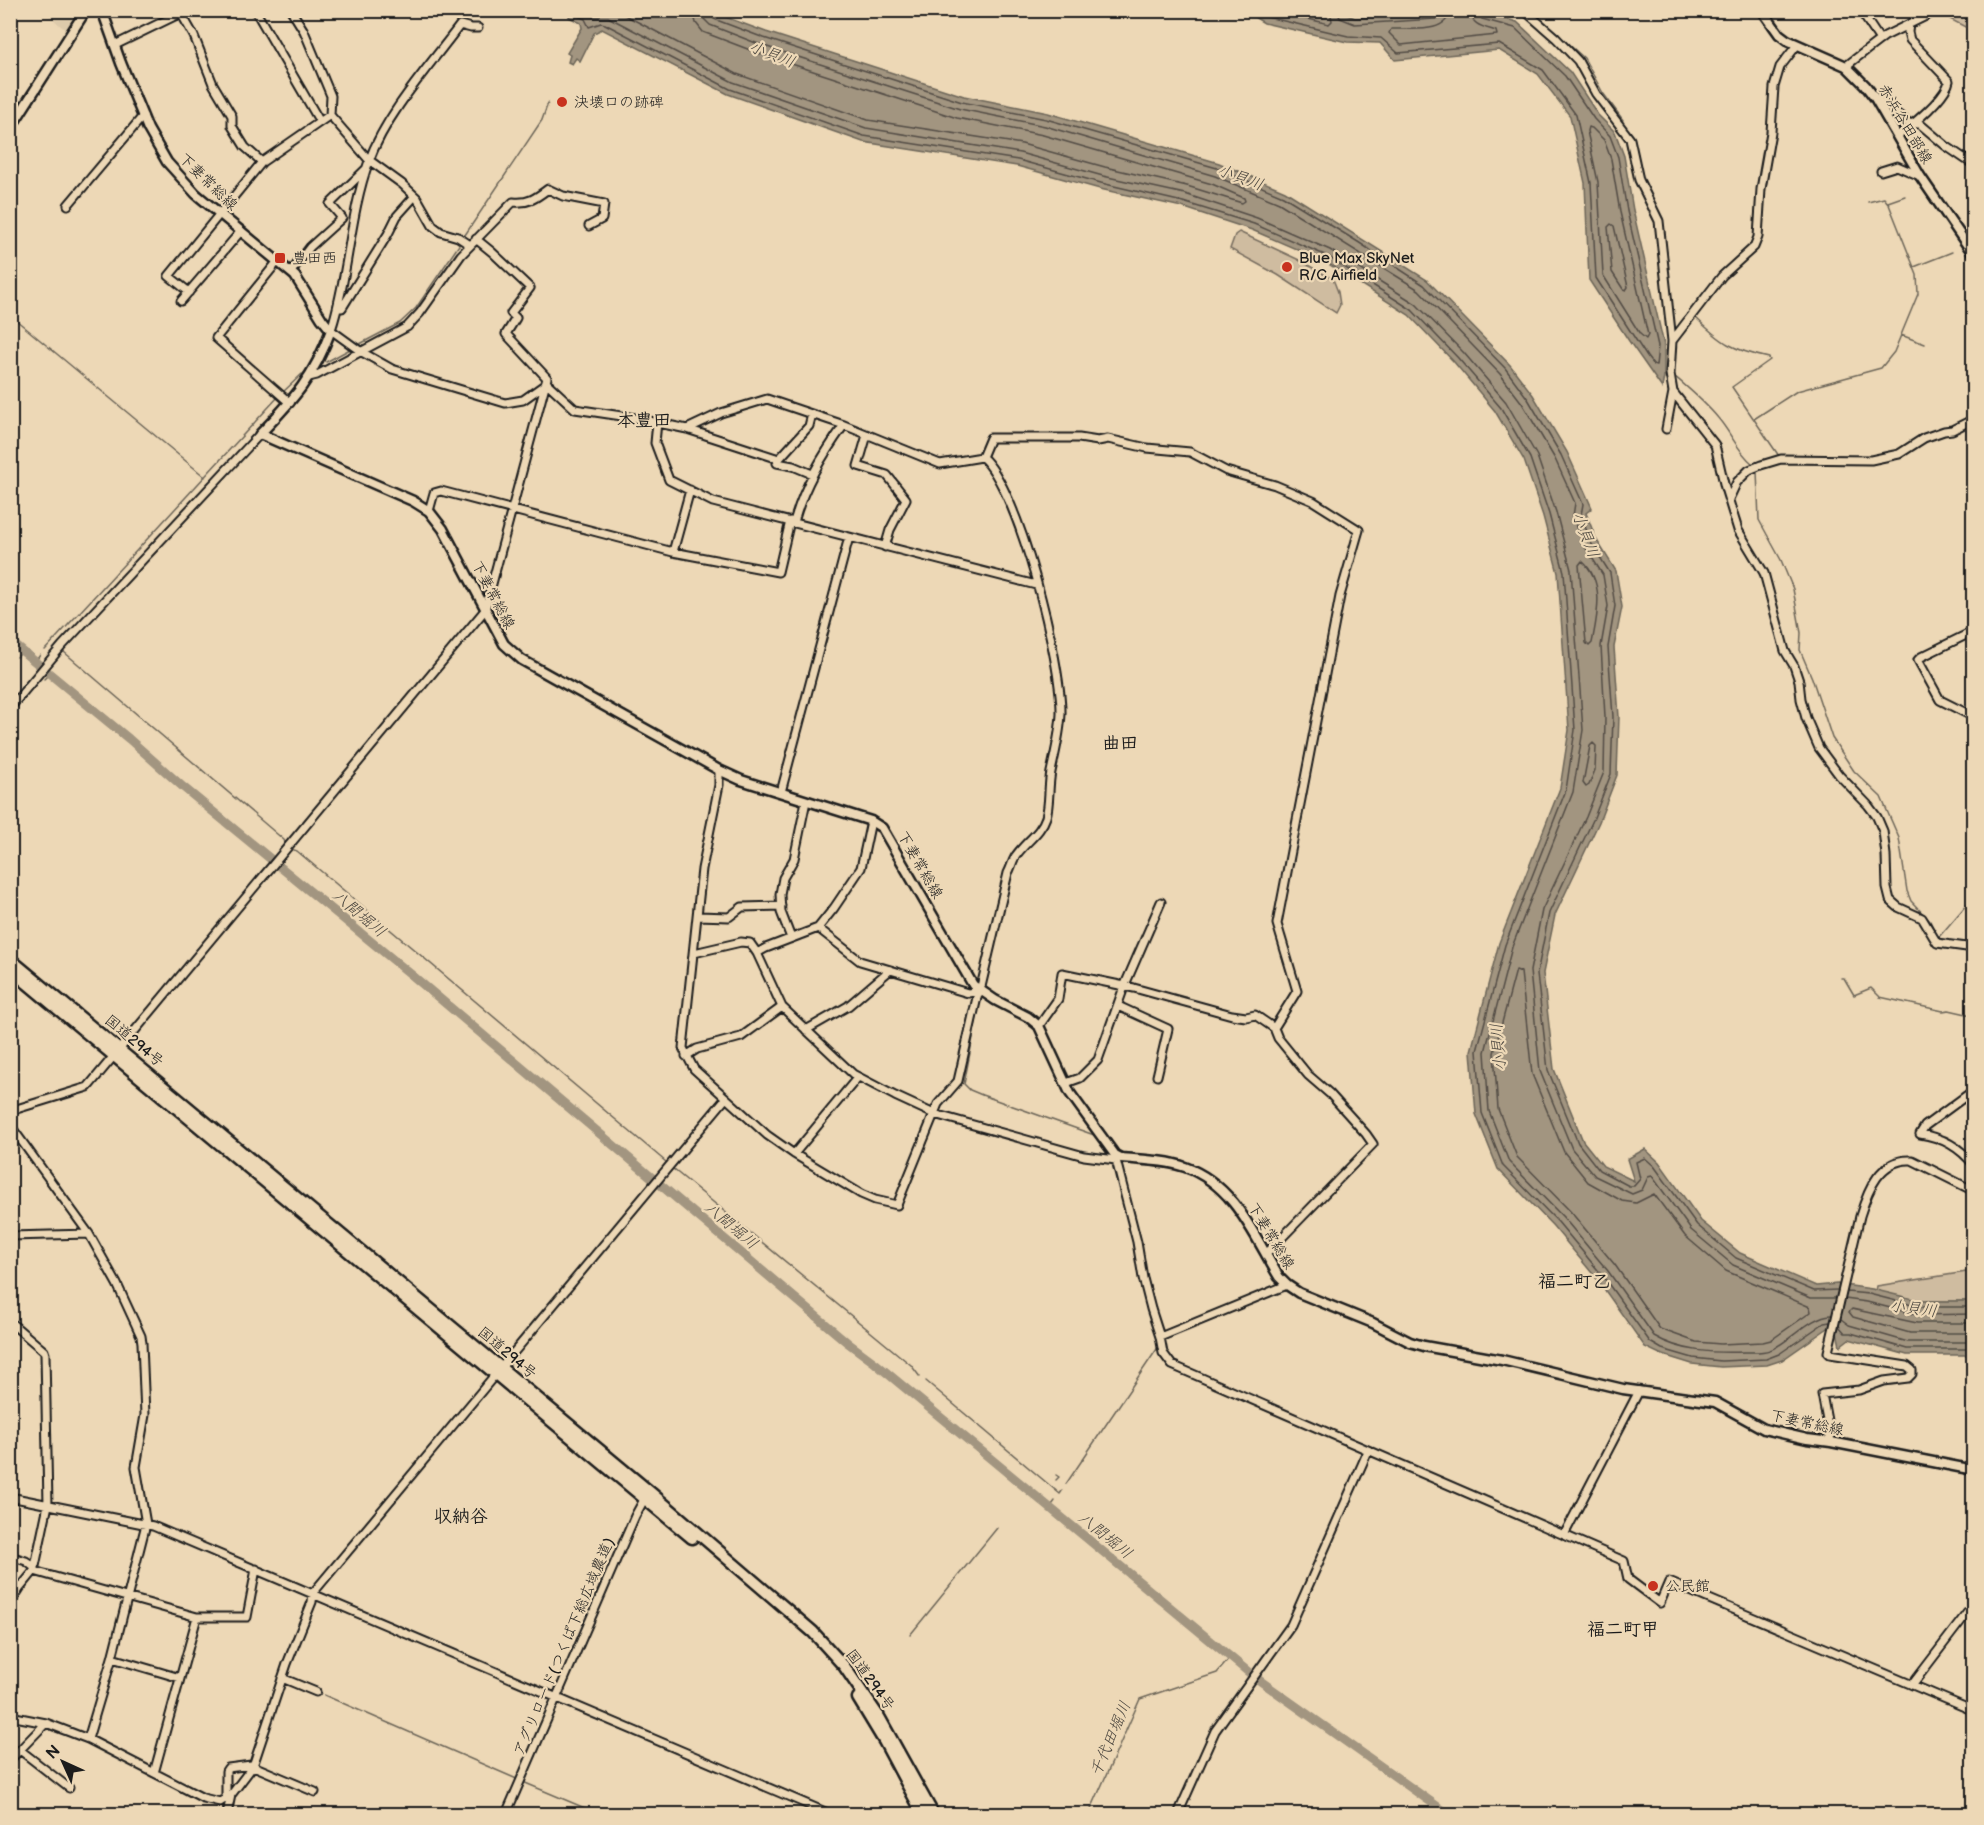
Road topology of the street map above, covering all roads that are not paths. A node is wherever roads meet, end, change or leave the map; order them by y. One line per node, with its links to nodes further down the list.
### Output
1 (86, 10): 21 (main road)
2 (102, 10): 13 (main road, 下妻常総線)
3 (255, 10): 19 (street)
4 (291, 10): 17 (street)
5 (1524, 10): 42 (street)
6 (1762, 10): 14 (main road, 赤浜谷田部線)
7 (1860, 10): 12 (street)
8 (1938, 10): 10 (street)
9 (184, 12): 13 (street); 24 (street)
10 (1909, 24): 12 (street); 20 (street)
11 (478, 28): 23 (street)
12 (1880, 40): 15 (street)
13 (115, 45): 18 (main road, 下妻常総線)
14 (1797, 45): 15 (main road, 赤浜谷田部線); 42 (street)
15 (1846, 66): 16 (main road, 赤浜谷田部線)
16 (1875, 98): 20 (street); 22 (main road, 赤浜谷田部線)
17 (330, 115): 19 (street); 23 (street)
18 (144, 116): 30 (street); 31 (main road, 下妻常総線)
19 (320, 122): 24 (street)
20 (1913, 124): 22 (street); 25 (street)
21 (10, 129)
22 (1898, 136): 28 (main road, 赤浜谷田部線)
23 (369, 160): 26 (street); 29 (street)
24 (262, 162): 31 (street)
25 (1974, 165)
26 (366, 168): 37 (street); 40 (street)
27 (1881, 171): 28 (street)
28 (1920, 176): 35 (main road, 赤浜谷田部線)
29 (415, 196): 34 (street); 40 (street)
30 (68, 205)
31 (219, 214): 33 (main road, 下妻常総線); 38 (street)
32 (589, 226): 34 (street)
33 (241, 231): 36 (main road, 下妻常総線); 38 (street)
34 (471, 242): 43 (street); 45 (street)
35 (1974, 255)
36 (278, 261): 37 (main road, 下妻常総線); 47 (street)
37 (291, 272): 41 (main road, 下妻常総線)
38 (189, 292): 39 (street)
39 (182, 302)
40 (338, 308): 41 (street)
41 (331, 330): 43 (street); 44 (main road)
42 (1672, 342): 46 (street)
43 (359, 351): 44 (street); 45 (street)
44 (309, 377): 47 (main road)
45 (547, 383): 50 (street); 61 (street)
46 (1673, 392): 53 (street); 60 (street)
47 (284, 397): 54 (main road)
48 (812, 414): 51 (street); 52 (street); 57 (street)
49 (1974, 419): 60 (street)
50 (657, 422): 52 (street); 59 (street)
51 (844, 425): 55 (street); 58 (street)
52 (687, 429): 57 (street)
53 (1666, 429)
54 (260, 434): 62 (main road, 下妻常総線); 70 (street)
55 (867, 435): 56 (street); 65 (street)
56 (982, 457): 67 (street); 92 (street)
57 (779, 459): 58 (street)
58 (813, 474): 63 (street)
59 (690, 490): 63 (street); 66 (street)
60 (1729, 499): 81 (street)
61 (512, 510): 62 (street); 66 (street); 68 (street)
62 (429, 511): 68 (main road, 下妻常総線)
63 (792, 521): 64 (street); 66 (street)
64 (849, 537): 65 (street); 73 (street)
65 (885, 547): 67 (street)
66 (673, 552)
67 (1036, 585): 88 (street)
68 (485, 610): 72 (main road, 下妻常総線); 94 (street)
69 (1974, 631): 71 (street)
70 (10, 708)
71 (1974, 717)
72 (719, 770): 73 (main road, 下妻常総線); 78 (street)
73 (781, 792): 74 (main road, 下妻常総線)
74 (806, 801): 75 (main road, 下妻常総線); 77 (street)
75 (871, 821): 79 (street); 88 (main road, 下妻常総線)
76 (1161, 902): 87 (street)
77 (781, 906): 78 (street); 80 (street)
78 (698, 916): 82 (street)
79 (818, 928): 80 (street); 86 (street)
80 (790, 938): 83 (street)
81 (1974, 948)
82 (694, 953): 83 (street); 95 (street)
83 (757, 953): 90 (street)
84 (10, 959): 94 (highway, 国道294号)
85 (10, 969): 94 (highway, 国道294号)
86 (890, 970): 88 (street); 93 (street)
87 (1124, 987): 89 (street); 91 (street); 92 (street)
88 (979, 992): 91 (main road, 下妻常総線); 102 (street)
89 (1118, 1006): 96 (street); 98 (street)
90 (782, 1007): 93 (street); 95 (street)
91 (1039, 1026): 98 (main road)
92 (1274, 1028): 110 (street)
93 (806, 1030): 97 (street)
94 (118, 1053): 101 (street); 114 (highway, 国道294号)
95 (686, 1056): 100 (street)
96 (1156, 1076)
97 (858, 1077): 102 (street); 104 (street)
98 (1066, 1083): 105 (main road)
99 (1974, 1090): 106 (street)
100 (726, 1098): 104 (street); 114 (street)
101 (10, 1111)
102 (934, 1114): 104 (street); 105 (street)
103 (10, 1125): 108 (street)
104 (794, 1154)
105 (1116, 1158): 110 (main road, 下妻常総線); 113 (street)
106 (1974, 1165)
107 (1974, 1191): 116 (street)
108 (89, 1234): 109 (street); 122 (street)
109 (10, 1236)
110 (1266, 1254): 111 (main road, 下妻常総線)
111 (1287, 1285): 113 (street); 115 (main road, 下妻常総線)
112 (10, 1322): 121 (street)
113 (1160, 1337): 117 (street)
114 (498, 1371): 119 (highway, 国道294号); 127 (street)
115 (1639, 1391): 116 (main road, 下妻常総線); 123 (street)
116 (1832, 1442): 118 (main road, 下妻常総線)
117 (1368, 1451): 123 (street); 154 (street)
118 (1974, 1470)
119 (647, 1495): 137 (street, アグリロード(つくば下総広域農道)); 152 (highway, 国道294号); 153 (highway, 国道294号)
120 (10, 1497): 121 (street)
121 (48, 1505): 122 (street); 125 (street)
122 (146, 1524): 126 (street); 128 (street)
123 (1564, 1535): 135 (street)
124 (10, 1556): 125 (street)
125 (35, 1569): 128 (street); 129 (street)
126 (256, 1569): 127 (street); 131 (street)
127 (313, 1593): 134 (street); 137 (street)
128 (127, 1597): 131 (street); 132 (street)
129 (10, 1604)
130 (1974, 1604): 135 (street)
131 (197, 1617): 133 (street)
132 (112, 1658): 133 (street); 141 (street)
133 (180, 1678): 145 (street)
134 (282, 1678): 136 (street); 144 (street)
135 (1912, 1685): 138 (street)
136 (316, 1692)
137 (557, 1698): 150 (street, アグリロード(つくば下総広域農道)); 151 (street)
138 (1974, 1711)
139 (10, 1716): 140 (street)
140 (46, 1724): 141 (street); 142 (street)
141 (88, 1739): 145 (street)
142 (20, 1750): 143 (street); 146 (street)
143 (10, 1760)
144 (253, 1766): 147 (street); 148 (street); 148 (street)
145 (154, 1773): 148 (street)
146 (69, 1788)
147 (315, 1792)
148 (228, 1796): 149 (street)
149 (226, 1815)
150 (507, 1815)
151 (830, 1815)
152 (923, 1815)
153 (933, 1815)
154 (1178, 1815)

